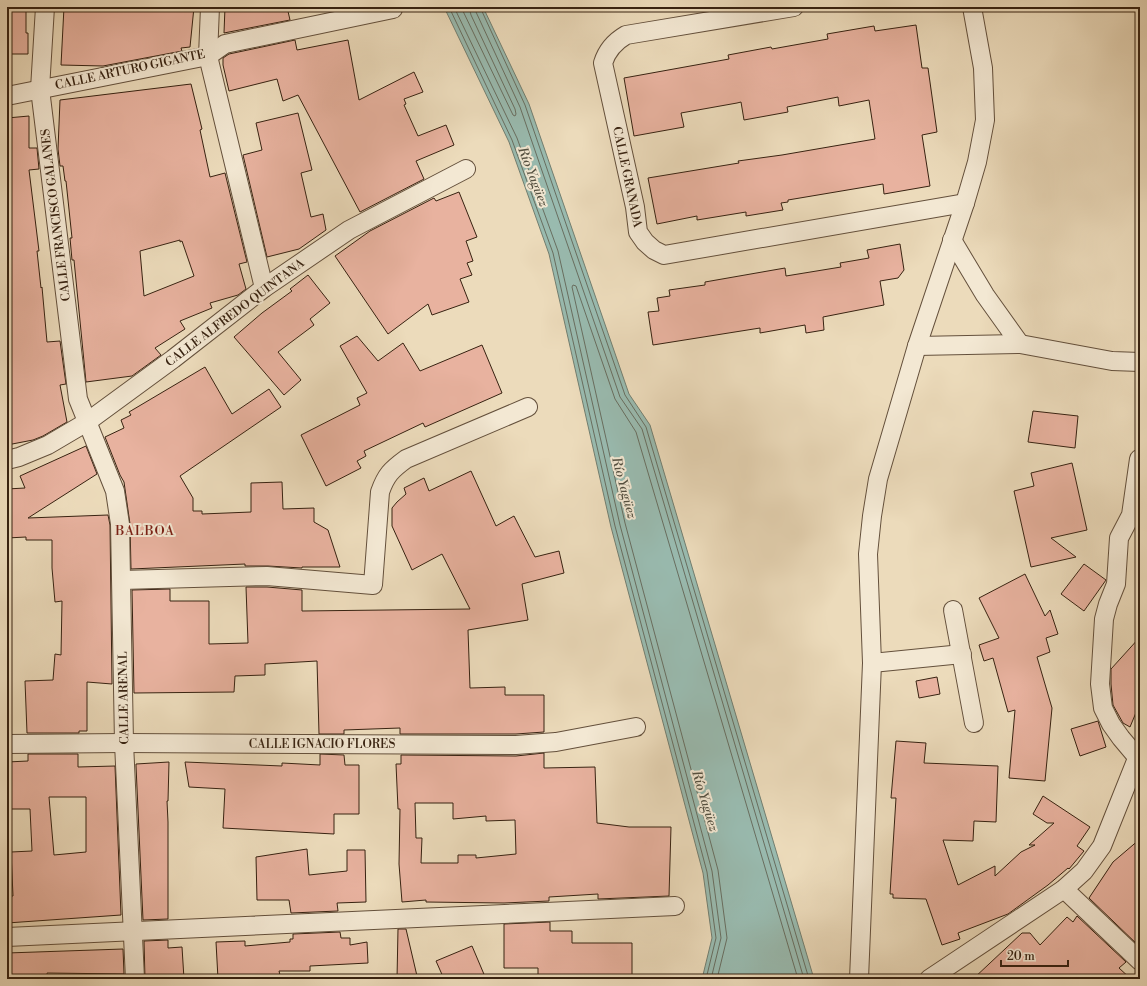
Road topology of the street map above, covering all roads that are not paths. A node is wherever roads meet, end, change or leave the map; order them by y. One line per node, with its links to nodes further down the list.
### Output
1 (44, 7): 7 (street, CALLE FRANCISCO GALANES)
2 (210, 7): 6 (street)
3 (794, 7): 10 (street, CALLE GRANADA)
4 (972, 7): 10 (street)
5 (392, 9): 6 (street, CALLE ARTURO GIGANTE)
6 (208, 56): 7 (street, CALLE ARTURO GIGANTE); 12 (street)
7 (40, 89): 8 (street, CALLE ARTURO GIGANTE); 17 (street, CALLE FRANCISCO GALANES)
8 (7, 96)
9 (466, 169): 12 (street, CALLE ALFREDO QUINTANA)
10 (965, 204): 11 (street)
11 (952, 240): 13 (street); 14 (street)
12 (264, 288): 17 (street, CALLE ALFREDO QUINTANA)
13 (1020, 344): 14 (street); 15 (street)
14 (917, 346): 23 (street)
15 (1140, 362)
16 (528, 407): 20 (street)
17 (87, 422): 19 (street, CALLE ALFREDO QUINTANA); 20 (street, CALLE ARENAL)
18 (1139, 458): 28 (street)
19 (7, 460)
20 (122, 580): 26 (street, CALLE ARENAL)
21 (953, 610): 22 (street)
22 (962, 654): 23 (street); 24 (street)
23 (872, 663): 35 (street)
24 (974, 723)
25 (636, 727): 26 (street, CALLE IGNACIO FLORES)
26 (124, 743): 27 (street, CALLE IGNACIO FLORES); 31 (street, CALLE ARENAL)
27 (7, 744)
28 (1137, 764): 29 (street)
29 (1064, 889): 33 (street); 36 (street)
30 (675, 906): 31 (street)
31 (133, 930): 32 (street); 34 (street, CALLE ARENAL)
32 (7, 937)
33 (1140, 961)
34 (135, 979)
35 (859, 979)
36 (929, 979)

